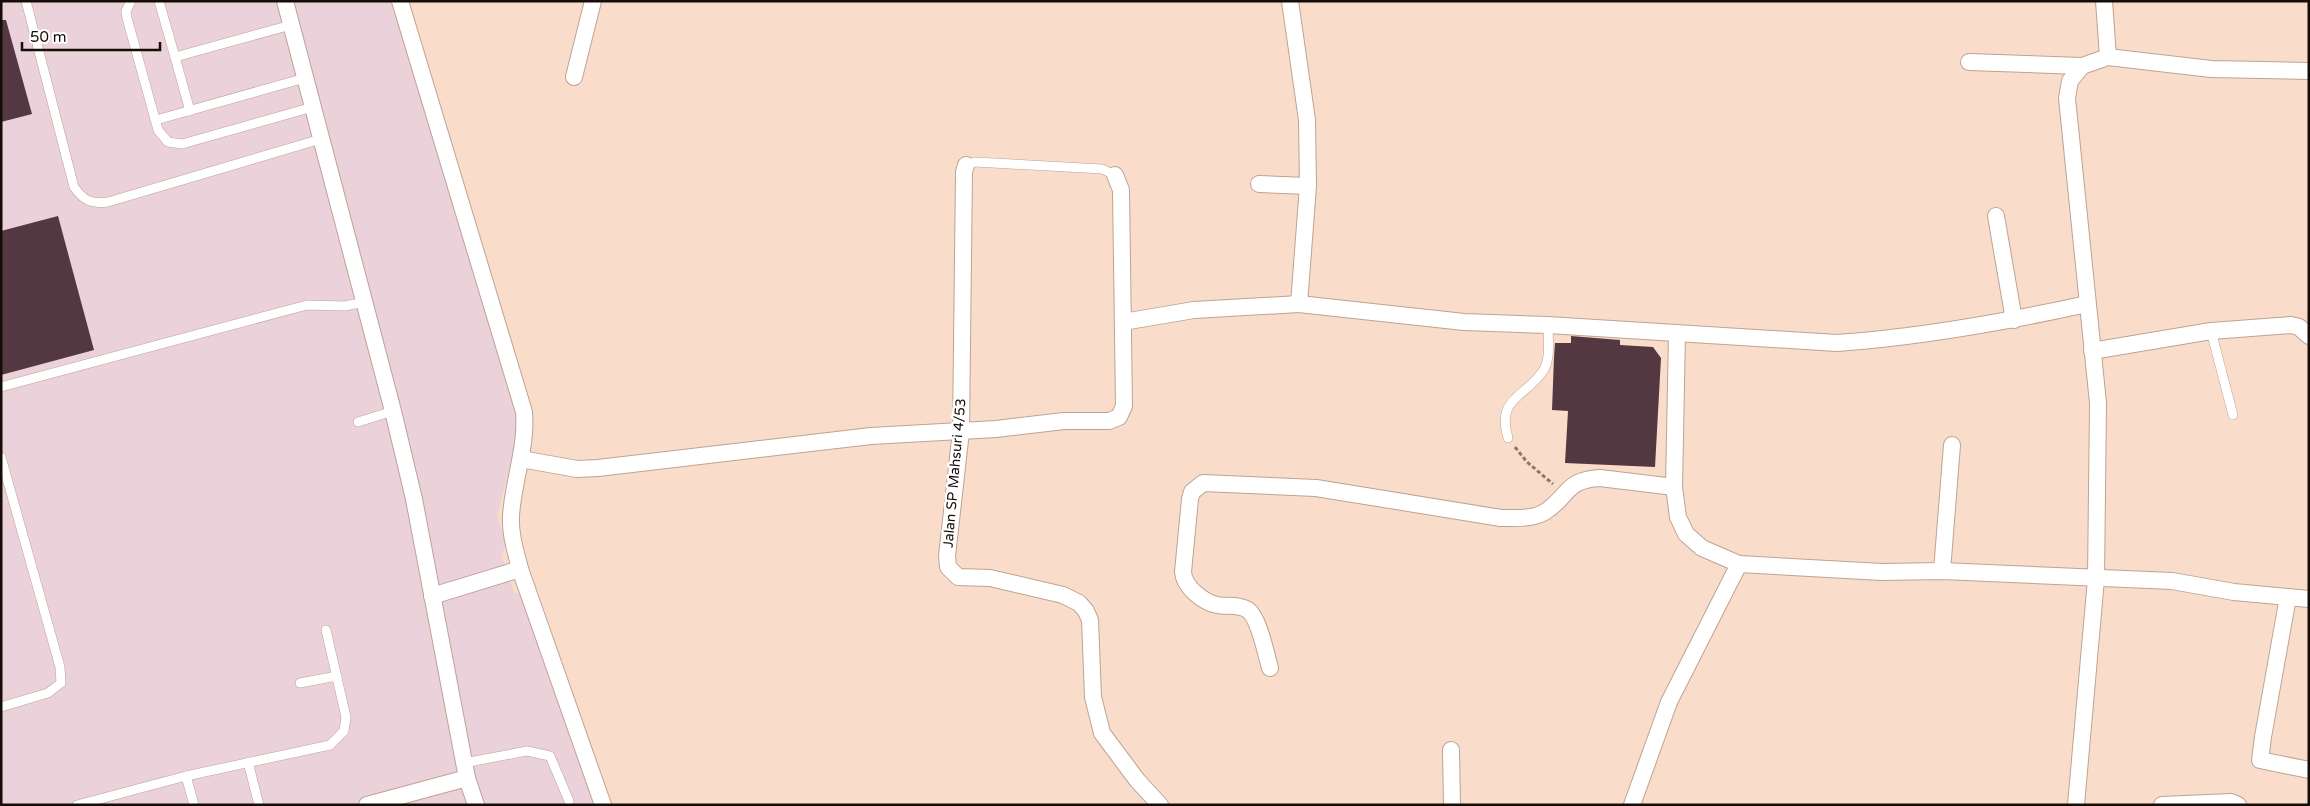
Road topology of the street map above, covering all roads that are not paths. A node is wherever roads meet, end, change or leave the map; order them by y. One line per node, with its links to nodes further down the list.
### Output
1 (26, 1): 20 (lane)
2 (131, 1): 19 (lane)
3 (160, 1): 11 (lane)
4 (285, 1): 9 (street)
5 (400, 1): 44 (street)
6 (593, 1): 15 (street)
7 (1290, 1): 24 (street)
8 (2104, 1): 10 (street)
9 (291, 25): 11 (lane); 16 (street)
10 (2108, 57): 13 (street); 14 (street)
11 (175, 58): 18 (lane)
12 (1969, 62): 13 (street)
13 (2082, 66): 28 (street)
14 (2309, 71)
15 (574, 77)
16 (305, 78): 17 (street); 18 (lane)
17 (313, 107): 19 (lane); 20 (street)
18 (190, 111): 19 (lane)
19 (156, 120)
20 (322, 140): 26 (street)
21 (966, 165): 22 (lane); 40 (street, Jalan SP Mahsuri 4/53)
22 (1115, 175): 30 (street)
23 (1259, 184): 24 (street)
24 (1308, 186): 27 (street)
25 (1996, 216): 29 (street)
26 (364, 302): 36 (lane); 37 (street)
27 (1299, 304): 30 (street); 31 (street)
28 (2087, 304): 29 (street); 35 (street)
29 (2014, 320): 33 (street)
30 (1123, 322): 40 (street)
31 (1548, 325): 33 (street); 41 (lane)
32 (2211, 331): 34 (street); 35 (street); 38 (lane)
33 (1677, 333): 45 (street)
34 (2309, 336)
35 (2092, 351): 49 (street)
36 (1, 386)
37 (393, 411): 39 (lane); 50 (street)
38 (2233, 416)
39 (358, 422)
40 (961, 431): 44 (street); 70 (street, Jalan SP Mahsuri 4/53)
41 (1508, 438)
42 (1952, 445): 48 (street)
43 (1, 456): 57 (lane)
44 (521, 459): 47 (street)
45 (1674, 487): 46 (street); 54 (street)
46 (1738, 564): 48 (street); 72 (street)
47 (520, 569): 50 (street); 69 (street)
48 (1942, 571): 49 (street)
49 (2096, 579): 51 (street); 73 (street)
50 (432, 596): 60 (street)
51 (2288, 597): 52 (street); 61 (street)
52 (2309, 599)
53 (326, 630): 55 (lane)
54 (1270, 668)
55 (337, 676): 56 (lane); 59 (lane)
56 (300, 683)
57 (1, 707)
58 (1451, 750): 71 (street)
59 (248, 762): 62 (lane); 66 (lane)
60 (466, 770): 63 (lane); 67 (street); 68 (street)
61 (2309, 770)
62 (186, 776): 64 (lane); 65 (lane)
63 (569, 801)
64 (77, 805)
65 (194, 805)
66 (258, 805)
67 (367, 805)
68 (476, 805)
69 (603, 805)
70 (1160, 805)
71 (1452, 805)
72 (1632, 805)
73 (2076, 805)
74 (2162, 805): 75 (street)
75 (2238, 805)

